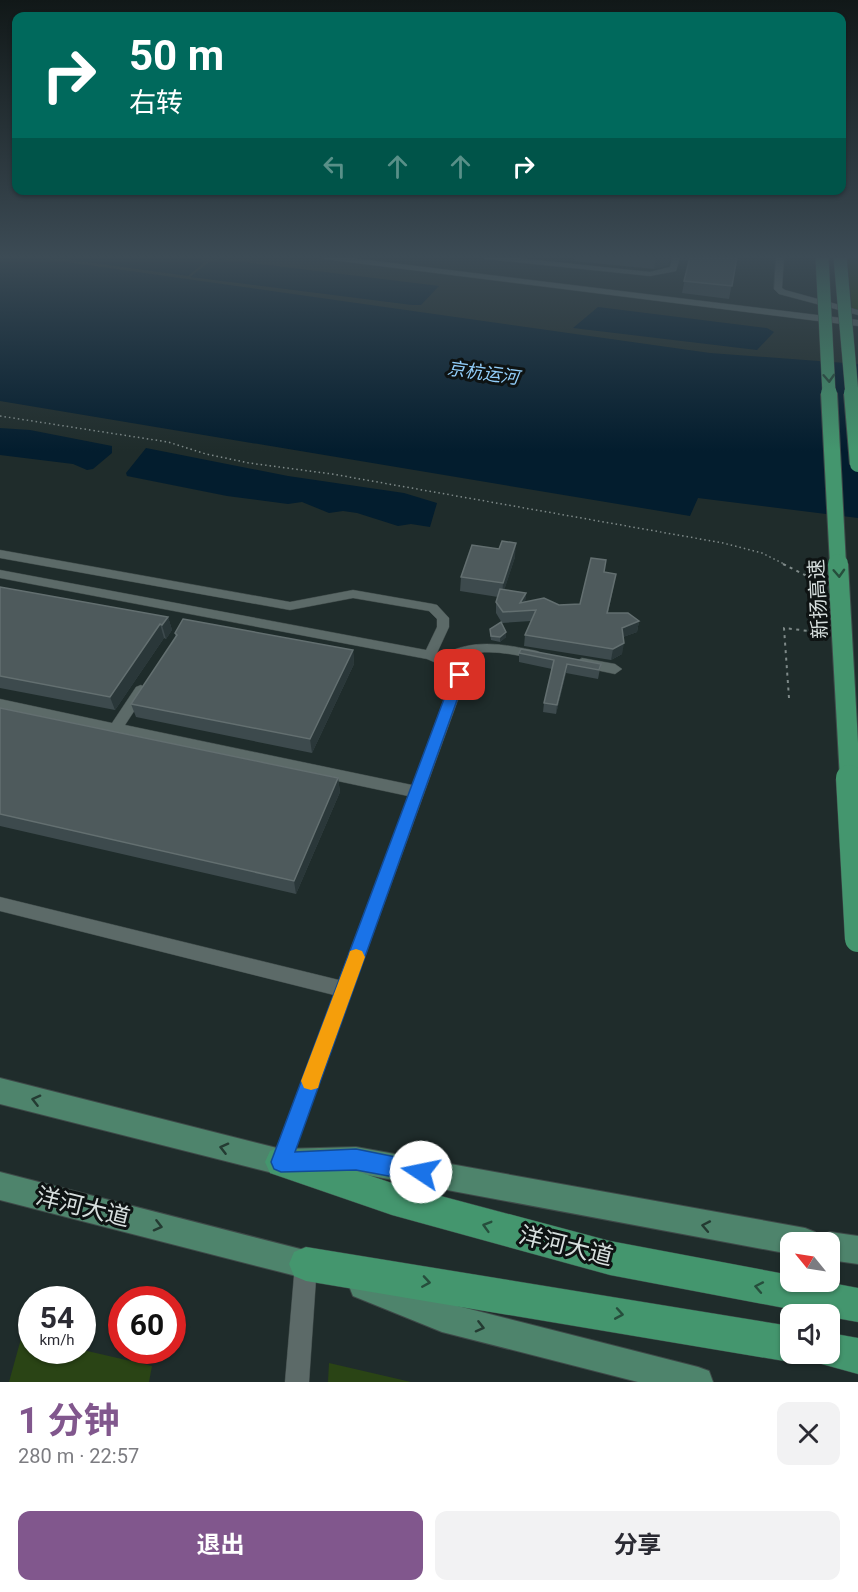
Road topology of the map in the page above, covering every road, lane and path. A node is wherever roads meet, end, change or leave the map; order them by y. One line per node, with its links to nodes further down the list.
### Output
1 (825, 321): 21 (highway, 新扬高速, one-way to 21, bridge)
2 (846, 321): 4 (highway, bridge)
3 (0, 416): 7 (path)
4 (858, 464)
5 (0, 554): 8 (street)
6 (0, 574): 9 (street)
7 (829, 587)
8 (188, 588): 9 (street); 11 (street)
9 (174, 607): 11 (street)
10 (826, 633): 16 (path)
11 (437, 657): 12 (street); 19 (street)
12 (548, 657)
13 (570, 661): 14 (street)
14 (615, 669)
15 (147, 681): 18 (street)
16 (789, 698)
17 (0, 704): 18 (street)
18 (116, 729): 19 (street)
19 (417, 792): 22 (street)
20 (0, 904): 22 (street)
21 (858, 939)
22 (344, 989): 24 (street)
23 (0, 1091): 24 (main road, 洋河大道, one-way to 23)
24 (281, 1162): 26 (main road, 洋河大道, one-way to 24); 30 (highway, 洋河大道, one-way to 24)
25 (0, 1186): 29 (main road, 洋河大道, one-way to 29)
26 (780, 1238)
27 (840, 1247): 28 (main road)
28 (858, 1250)
29 (306, 1264): 31 (highway, 洋河大道, one-way to 31); 34 (street); 35 (main road, 洋河大道, one-way to 35)
30 (858, 1305)
31 (780, 1342)
32 (840, 1353): 33 (highway)
33 (858, 1356)
34 (297, 1382)
35 (698, 1382)

